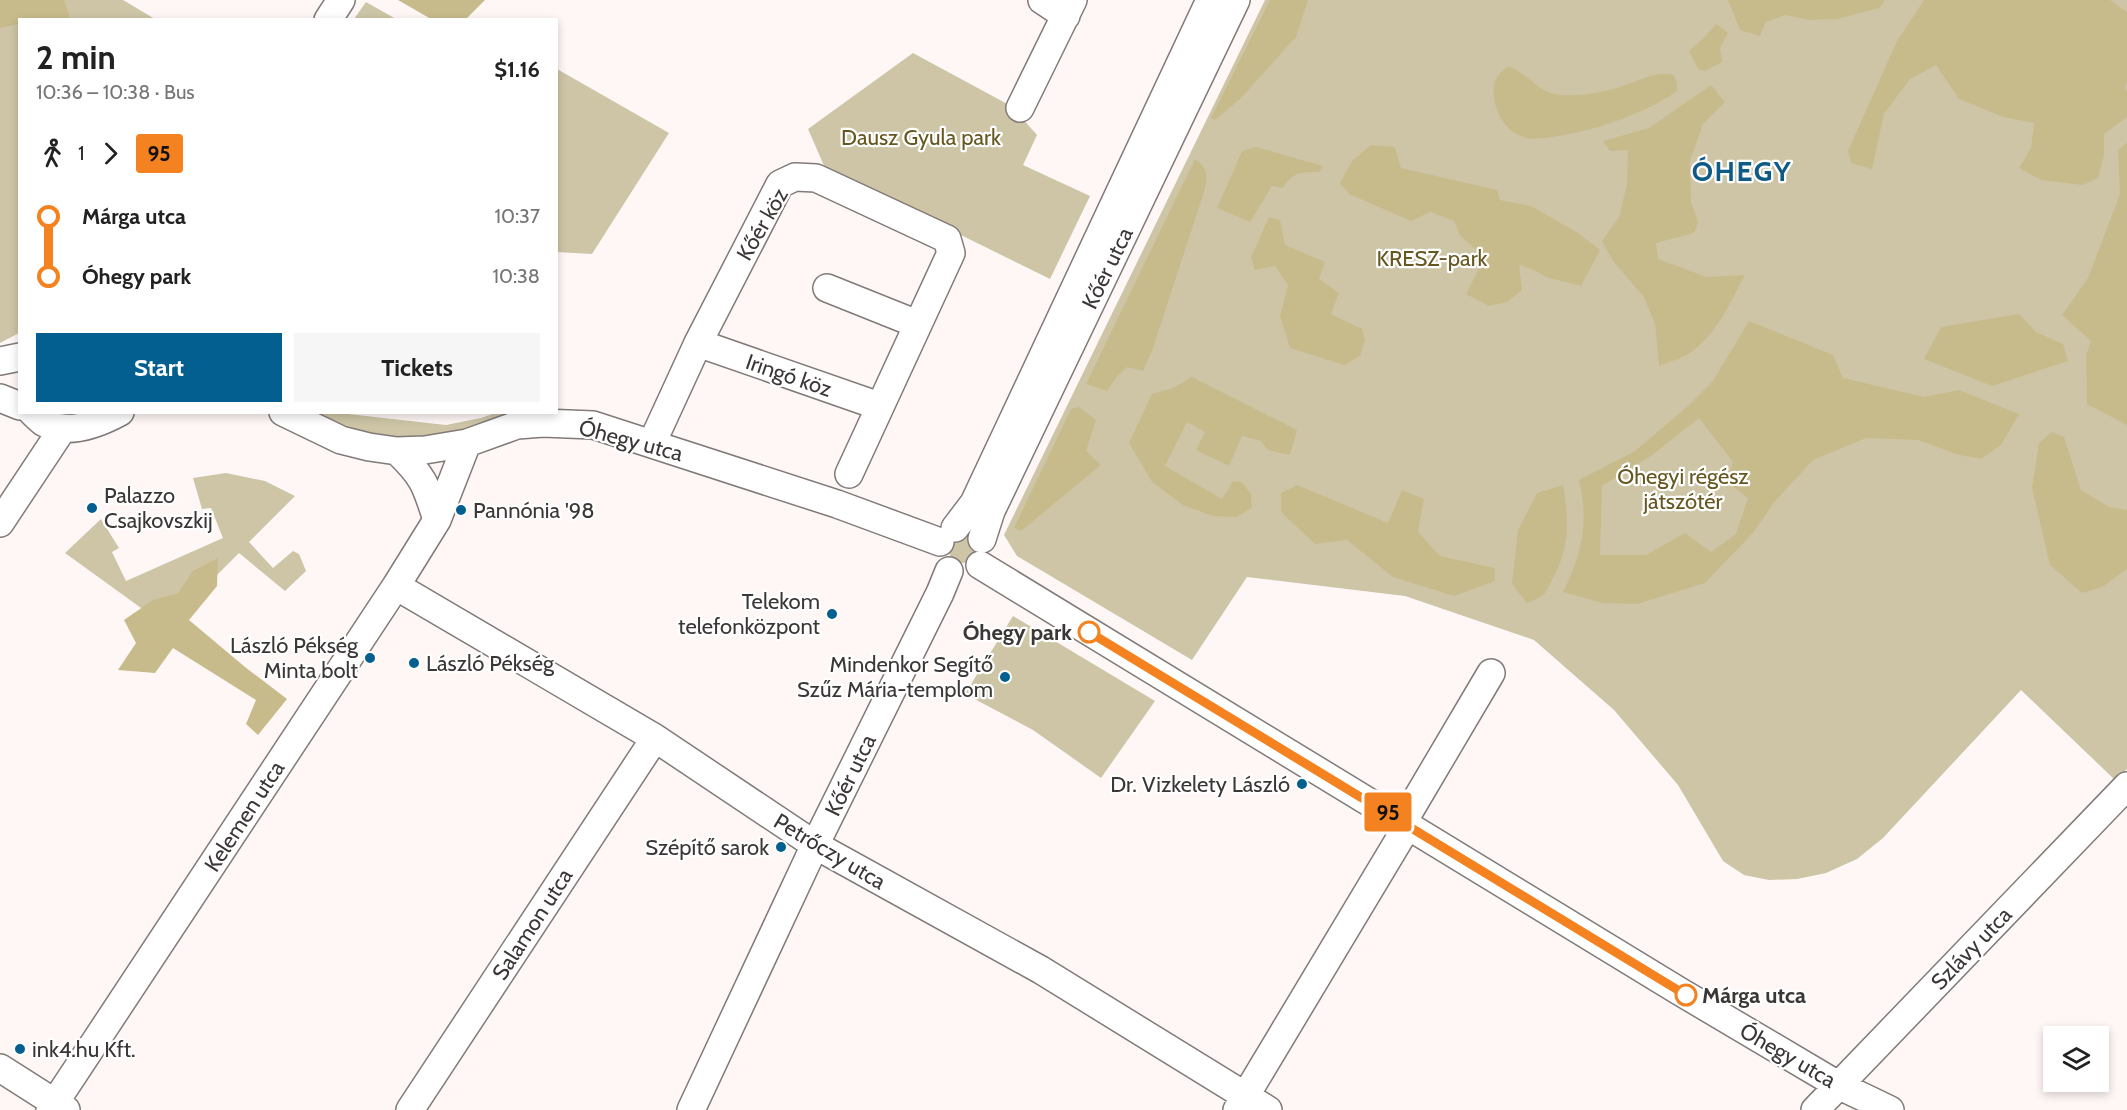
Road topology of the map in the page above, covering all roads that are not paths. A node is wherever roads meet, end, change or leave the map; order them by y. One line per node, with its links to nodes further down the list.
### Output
1 (341, 0): 6 (street)
2 (1042, 0): 5 (street)
3 (1210, 0): 26 (street, Kőér utca)
4 (1236, 0): 27 (street, Kőér utca)
5 (1070, 8): 7 (street)
6 (329, 18)
7 (1020, 108)
8 (827, 288): 9 (street)
9 (917, 324): 10 (street, Kőér köz); 15 (street, Kőér köz)
10 (698, 343): 15 (street, Iringó köz); 21 (street, Kőér köz)
11 (18, 357): 12 (street)
12 (0, 361)
13 (0, 398): 14 (street)
14 (18, 405)
15 (879, 406): 23 (street, Kőér köz)
16 (33, 414): 19 (street)
17 (116, 414): 19 (street)
18 (287, 414): 22 (street, Óhegy utca)
19 (63, 428): 25 (street)
20 (467, 443): 21 (street, Óhegy utca); 22 (street, Óhegy utca); 24 (street, Kelemen utca)
21 (652, 443): 26 (street, Óhegy utca)
22 (397, 451): 24 (street)
23 (849, 474)
24 (437, 520): 30 (street, Kelemen utca)
25 (0, 523)
26 (947, 535): 27 (street, Óhegy utca); 29 (street)
27 (982, 538): 28 (street)
28 (980, 565): 29 (street); 34 (street, Óhegy utca)
29 (949, 571): 35 (street, Kőér utca)
30 (396, 586): 32 (street, Petrőczy utca); 39 (street, Kelemen utca)
31 (1491, 673): 34 (street)
32 (655, 738): 35 (street, Petrőczy utca); 40 (street, Salamon utca)
33 (2127, 786): 37 (street, Szlávy utca)
34 (1406, 823): 37 (street, Óhegy utca); 38 (street)
35 (815, 845): 38 (street, Petrőczy utca); 41 (street, Kőér utca)
36 (0, 1068): 39 (street)
37 (1838, 1085): 43 (street, Szlávy utca); 44 (street, Óhegy utca)
38 (1241, 1103): 42 (street, Petrőczy utca)
39 (57, 1108)
40 (410, 1110)
41 (691, 1110)
42 (1268, 1110)
43 (1815, 1110)
44 (1890, 1110)

